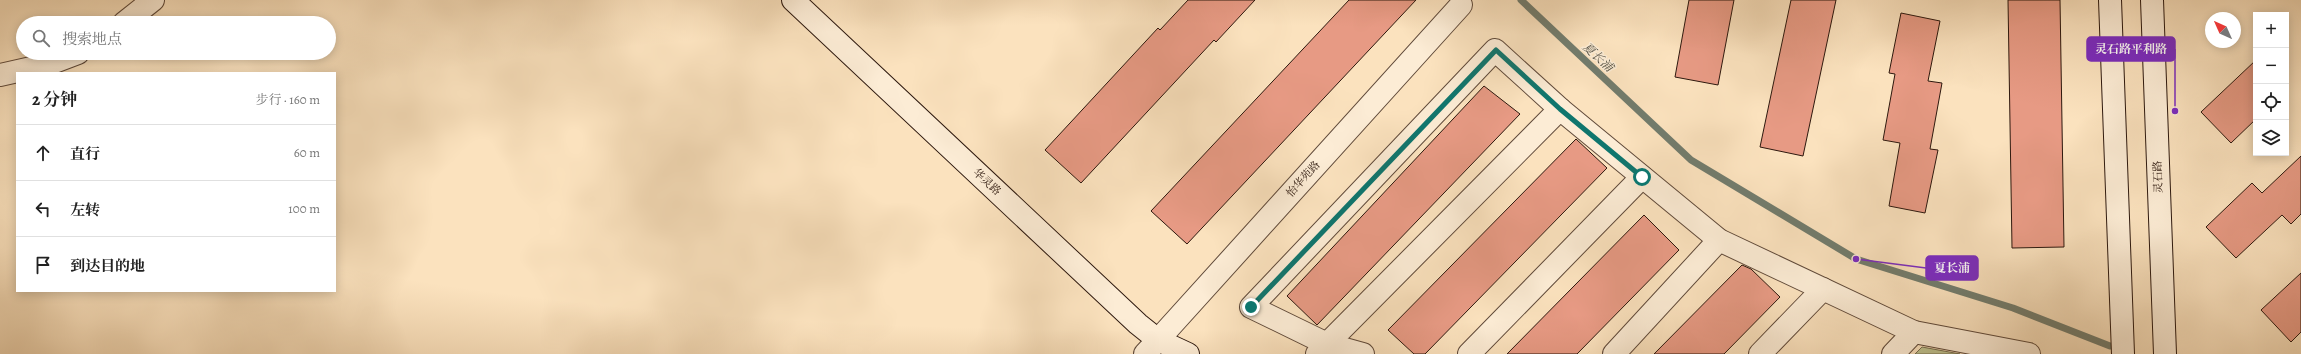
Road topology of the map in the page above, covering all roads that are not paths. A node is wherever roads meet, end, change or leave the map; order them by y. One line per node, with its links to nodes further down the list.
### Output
1 (153, 0): 6 (street)
2 (793, 0): 14 (street, 华灵路)
3 (2110, 0): 23 (street)
4 (2152, 0): 24 (street, 灵石路)
5 (1461, 5): 14 (street, 怡华苑路)
6 (133, 16)
7 (60, 60): 8 (street)
8 (0, 74)
9 (1560, 109): 10 (street); 15 (street); 15 (street)
10 (1642, 177): 11 (street); 18 (street)
11 (1719, 240): 12 (street); 19 (street)
12 (1823, 289): 13 (street); 20 (street)
13 (1914, 332): 21 (street); 22 (street)
14 (1152, 347): 16 (street, 华灵路)
15 (1322, 349): 17 (street)
16 (1188, 354)
17 (1363, 354)
18 (1469, 354)
19 (1614, 354)
20 (1760, 354)
21 (1893, 354)
22 (2029, 354)
23 (2123, 354)
24 (2164, 354)

